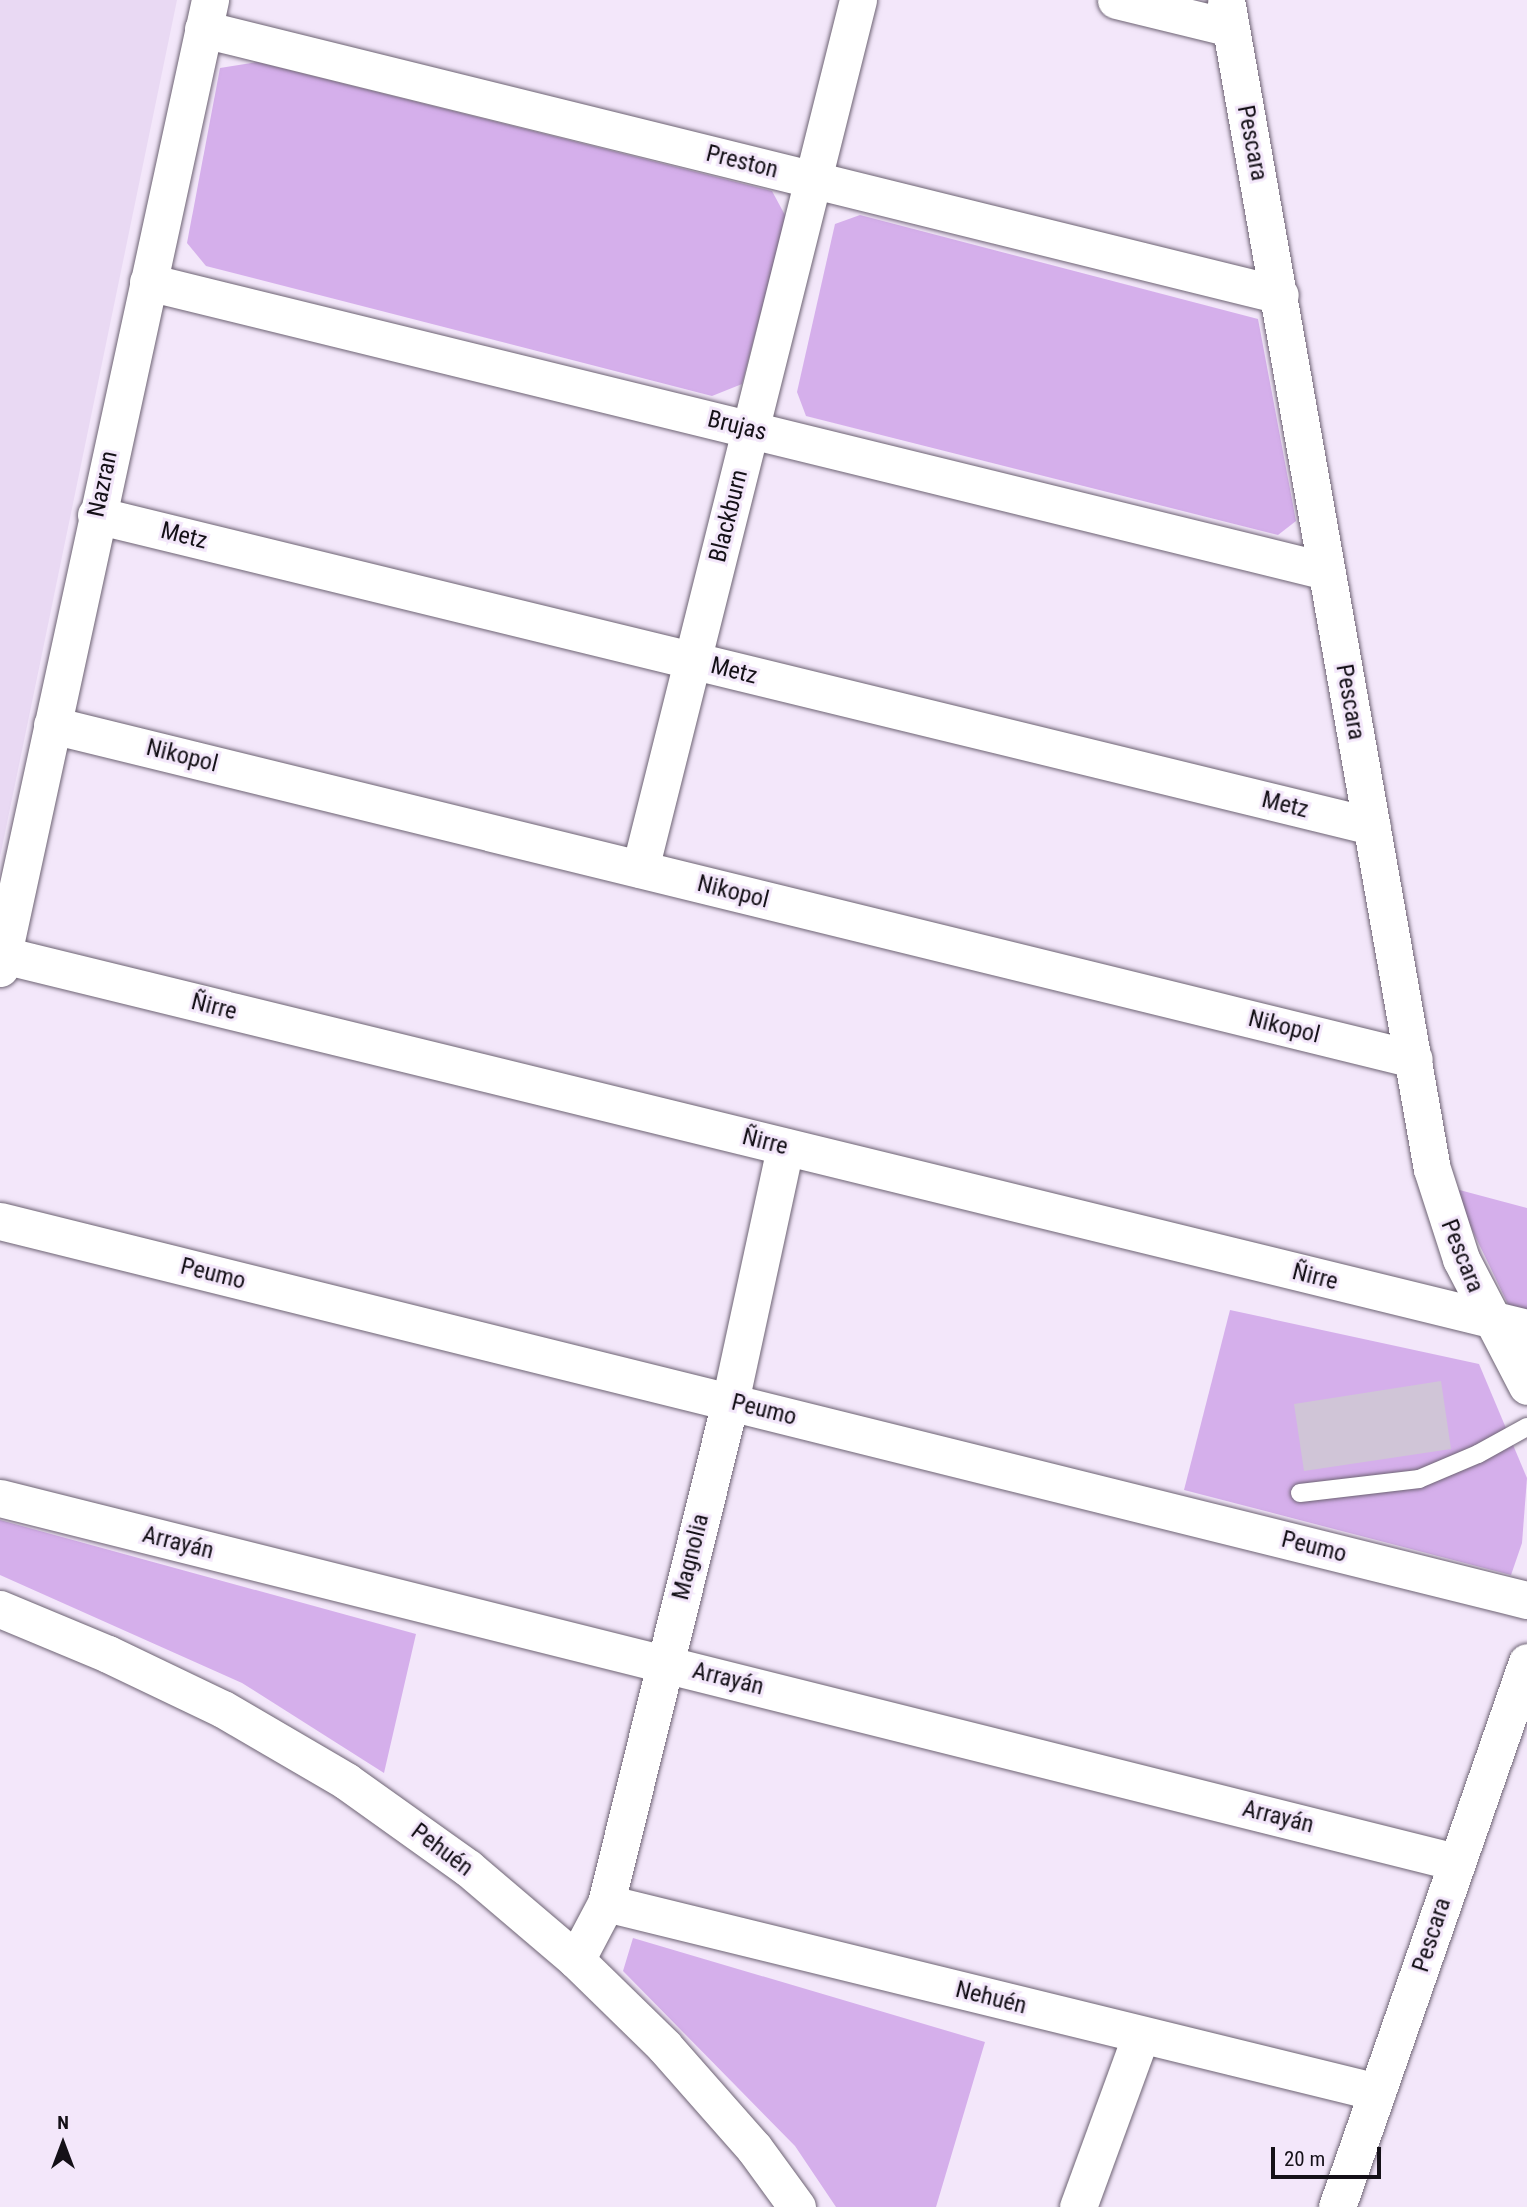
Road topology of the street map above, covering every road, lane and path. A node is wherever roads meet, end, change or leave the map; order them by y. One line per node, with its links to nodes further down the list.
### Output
1 (858, 0): 5 (street, Blackburn)
2 (1116, 0): 3 (street)
3 (1228, 14): 7 (street, Pescara)
4 (207, 15): 5 (street, Preston); 6 (street, Nazran)
5 (813, 180): 7 (street, Preston); 8 (street, Blackburn)
6 (148, 282): 8 (street, Brujas); 9 (street, Nazran)
7 (1280, 295): 10 (street, Pescara)
8 (750, 429): 10 (street, Brujas); 11 (street, Blackburn)
9 (96, 516): 11 (street, Metz); 12 (street, Nazran)
10 (1326, 571): 13 (street, Pescara)
11 (692, 661): 13 (street, Metz); 14 (street, Blackburn)
12 (52, 724): 14 (street, Nikopol); 15 (street, Nazran)
13 (1372, 826): 16 (street, Pescara)
14 (640, 869): 16 (street, Nikopol)
15 (1, 962): 17 (street, Ñirre)
16 (1414, 1059): 19 (street, Pescara)
17 (785, 1147): 19 (street, Ñirre); 22 (street, Magnolia)
18 (0, 1221): 22 (street, Peumo)
19 (1489, 1319): 20 (street, Ñirre); 21 (street, Pescara)
20 (1527, 1328)
21 (1527, 1386)
22 (730, 1402): 26 (street, Peumo); 29 (street, Magnolia)
23 (1527, 1427): 24 (lane)
24 (1300, 1493)
25 (0, 1499): 29 (street, Arrayán)
26 (1527, 1600)
27 (0, 1609): 32 (street, Pehuén)
28 (1527, 1662): 30 (street, Pescara)
29 (665, 1663): 30 (street, Arrayán); 31 (street, Magnolia)
30 (1456, 1862): 34 (street, Pescara)
31 (606, 1903): 32 (street, Magnolia); 33 (street, Nehuén)
32 (576, 1960): 35 (street, Pehuén)
33 (1141, 2035): 34 (street, Nehuén); 36 (street)
34 (1377, 2092): 37 (street, Pescara)
35 (797, 2207)
36 (1078, 2207)
37 (1337, 2207)

